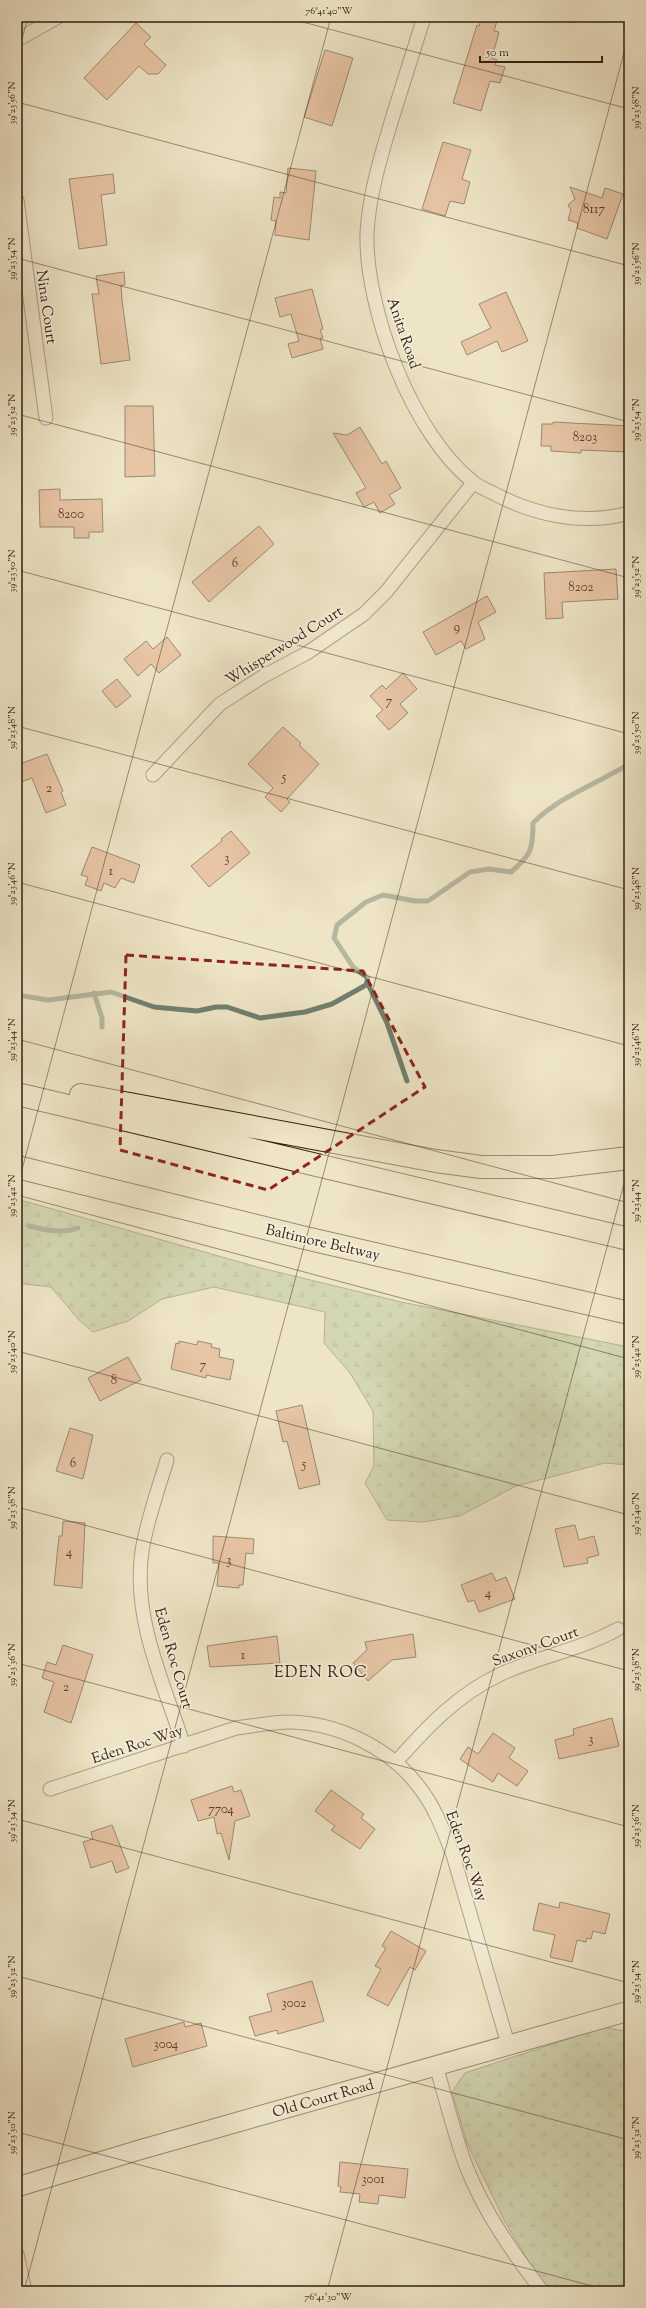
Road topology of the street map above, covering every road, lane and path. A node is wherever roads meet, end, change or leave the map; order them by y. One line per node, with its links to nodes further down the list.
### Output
1 (58, 17): 3 (street)
2 (424, 17): 6 (street, Anita Road)
3 (17, 40)
4 (17, 200): 5 (street, Nina Court)
5 (46, 418)
6 (474, 483): 7 (street, Anita Road); 8 (street, Whisperwood Court)
7 (629, 513)
8 (153, 775)
9 (17, 1083): 11 (highway)
10 (17, 1094): 13 (highway)
11 (629, 1158)
12 (17, 1167): 14 (highway, Baltimore Beltway)
13 (629, 1239)
14 (629, 1313)
15 (167, 1460): 17 (street, Eden Roc Court)
16 (618, 1629): 18 (street, Saxony Court)
17 (184, 1746): 18 (street, Eden Roc Way); 19 (street, Eden Roc Way)
18 (396, 1762): 21 (street, Eden Roc Way)
19 (50, 1789)
20 (629, 2011): 21 (main road, Old Court Road)
21 (508, 2044): 22 (main road, Old Court Road)
22 (436, 2066): 23 (main road, Old Court Road); 26 (street)
23 (17, 2187)
24 (17, 2254): 25 (street)
25 (25, 2291)
26 (542, 2291)

